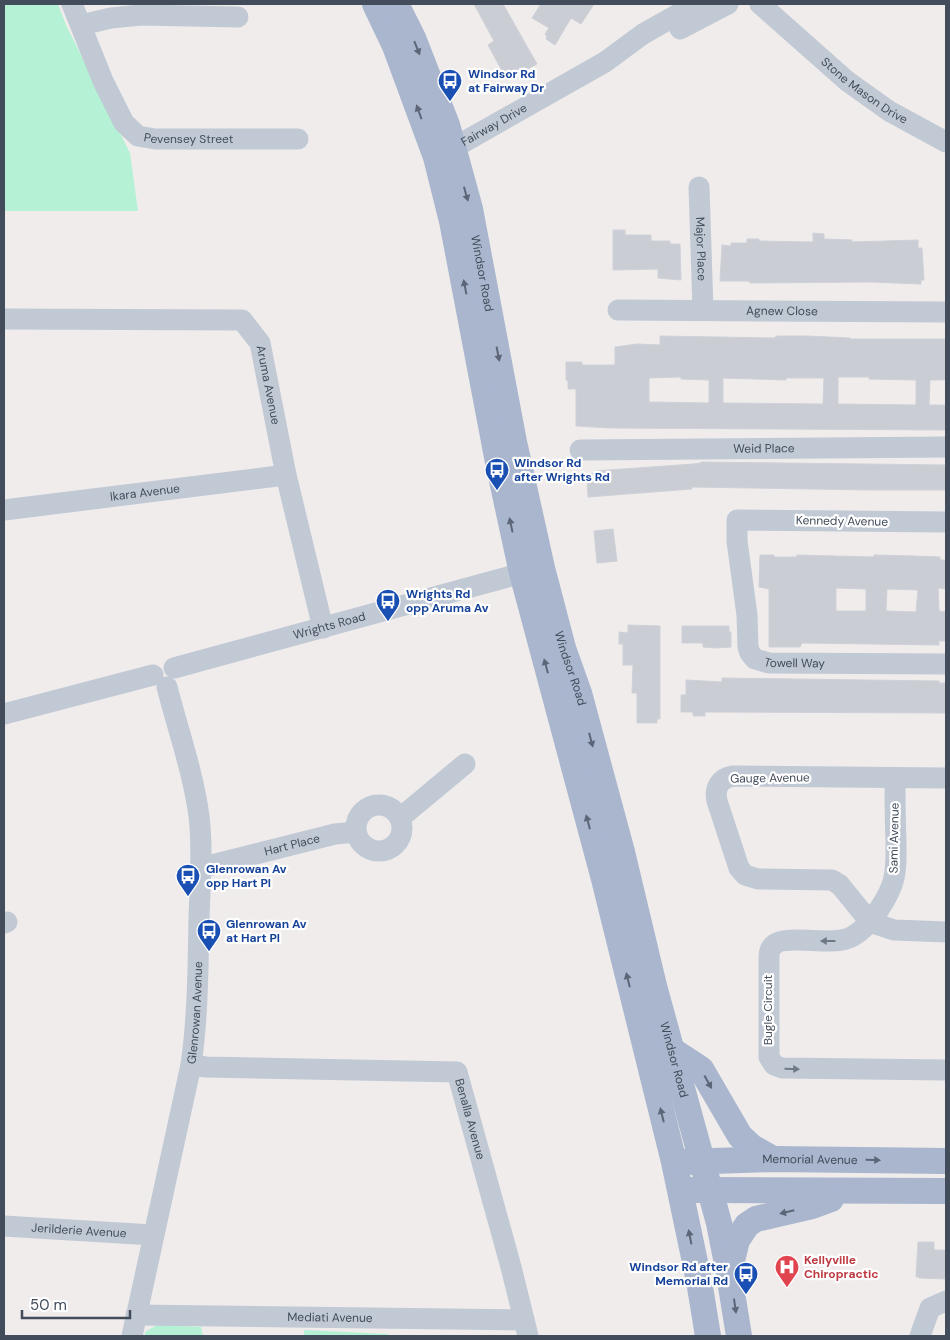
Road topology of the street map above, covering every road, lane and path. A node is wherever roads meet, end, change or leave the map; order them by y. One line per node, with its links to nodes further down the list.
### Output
1 (72, 4): 9 (street, Pevensey Street)
2 (375, 4): 14 (main road, Windsor Road, one-way to 2)
3 (396, 4): 14 (main road, Windsor Road, one-way to 14)
4 (696, 4): 11 (street, Fairway Drive)
5 (728, 4): 11 (street, Fairway Drive)
6 (760, 4): 10 (street, Stone Mason Drive)
7 (776, 4): 10 (street, Stone Mason Drive)
8 (238, 17): 9 (street)
9 (81, 25): 13 (street, Pevensey Street)
10 (790, 28): 12 (street, Stone Mason Drive)
11 (605, 62): 14 (street, Fairway Drive)
12 (945, 137)
13 (298, 139)
14 (444, 152): 26 (main road, Windsor Road)
15 (699, 187): 17 (street, Major Place)
16 (618, 310): 17 (street, Agnew Close)
17 (703, 310): 18 (street, Agnew Close)
18 (946, 312)
19 (4, 319): 22 (street, Aruma Avenue)
20 (946, 447): 21 (street, Weid Place)
21 (580, 450)
22 (286, 475): 23 (street, Ikara Avenue); 27 (street, Aruma Avenue)
23 (4, 510)
24 (737, 520): 25 (street, Kennedy Avenue); 28 (street, Towell Way)
25 (946, 522)
26 (532, 570): 27 (street, Wrights Road); 39 (main road, Windsor Road, one-way to 39); 45 (main road, Windsor Road, one-way to 26)
27 (323, 628): 29 (street, Wrights Road)
28 (946, 664)
29 (165, 677): 30 (street, Wrights Road); 36 (street, Glenrowan Avenue)
30 (4, 714)
31 (465, 764): 34 (street)
32 (895, 778): 33 (street, Gauge Avenue); 37 (street, Sami Avenue); 37 (street, Gauge Avenue)
33 (946, 778)
34 (400, 818): 35 (street); 35 (street)
35 (356, 832): 36 (street, Hart Place)
36 (200, 868): 40 (street, Glenrowan Avenue)
37 (870, 922): 38 (street); 41 (street, Bugle Circuit, one-way to 41)
38 (946, 932)
39 (672, 1050): 42 (main road, one-way to 42); 43 (main road, Windsor Road)
40 (191, 1065): 51 (street, Glenrowan Avenue); 55 (street, Benalla Avenue)
41 (946, 1070)
42 (773, 1159): 43 (main road, Memorial Avenue); 44 (main road, Memorial Avenue, one-way to 44)
43 (702, 1161): 45 (main road, Memorial Avenue); 47 (main road, Windsor Road)
44 (946, 1161)
45 (674, 1162): 46 (main road, Windsor Road)
46 (680, 1190): 47 (main road); 57 (main road, Windsor Road, one-way to 46)
47 (710, 1190): 48 (main road); 52 (main road, Windsor Road)
48 (850, 1191): 49 (main road); 52 (main road, one-way to 52)
49 (946, 1191)
50 (4, 1226): 51 (street, Jerilderie Avenue)
51 (153, 1235): 54 (street, Glenrowan Avenue)
52 (729, 1274): 58 (main road, Windsor Road, one-way to 58)
53 (938, 1304): 59 (street)
54 (136, 1316): 55 (street, Mediati Avenue); 56 (street, Glenrowan Avenue)
55 (526, 1328)
56 (132, 1336)
57 (708, 1336)
58 (739, 1336)
59 (920, 1336)

